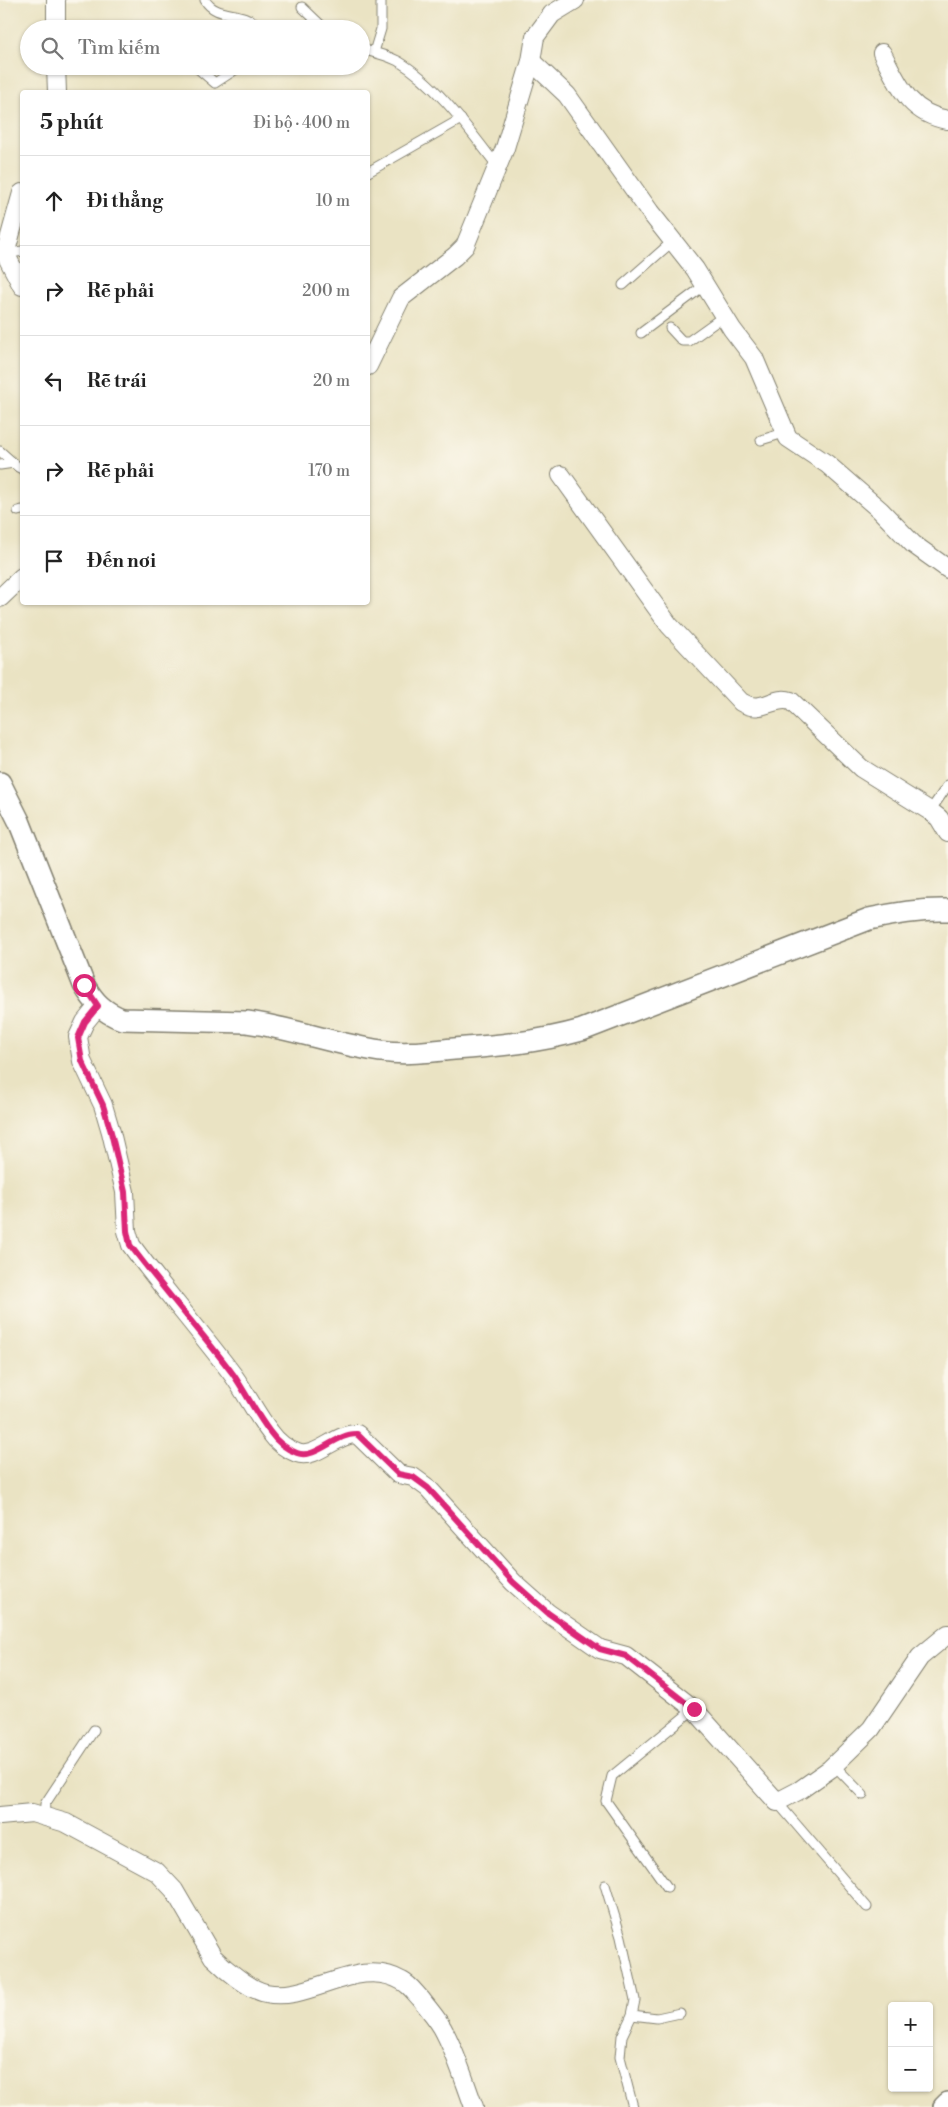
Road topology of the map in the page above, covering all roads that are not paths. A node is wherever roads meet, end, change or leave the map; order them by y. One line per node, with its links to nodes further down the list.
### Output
1 (56, 0): 6 (street)
2 (205, 0): 7 (lane)
3 (381, 0): 10 (lane)
4 (575, 0): 12 (street)
5 (302, 7): 8 (lane)
6 (56, 20)
7 (249, 20)
8 (315, 20)
9 (370, 51): 10 (lane)
10 (374, 52): 18 (lane)
11 (882, 53): 19 (street)
12 (531, 61): 20 (street); 23 (street)
13 (56, 75): 17 (street)
14 (203, 75): 16 (lane)
15 (230, 75): 16 (lane)
16 (214, 88)
17 (57, 90)
18 (461, 119): 20 (lane); 21 (lane)
19 (948, 120)
20 (498, 166): 31 (street)
21 (370, 171)
22 (20, 199): 24 (street)
23 (673, 241): 26 (lane); 27 (street)
24 (15, 252): 25 (street)
25 (20, 282)
26 (623, 285)
27 (705, 285): 28 (street); 30 (lane)
28 (724, 316): 29 (lane); 32 (street)
29 (670, 328)
30 (641, 333)
31 (370, 362)
32 (784, 433): 33 (lane); 39 (street)
33 (760, 440)
34 (0, 451): 35 (lane)
35 (14, 463): 36 (lane); 37 (lane)
36 (0, 465)
37 (20, 468)
38 (561, 476): 44 (street)
39 (948, 569)
40 (20, 579): 41 (street)
41 (0, 598)
42 (0, 783): 47 (street)
43 (948, 785): 44 (lane)
44 (930, 812): 45 (street)
45 (948, 833)
46 (948, 910): 47 (street)
47 (98, 1006): 49 (street)
48 (948, 1634): 51 (street)
49 (694, 1709): 53 (street); 57 (lane)
50 (94, 1730): 55 (lane)
51 (834, 1764): 52 (lane); 53 (street)
52 (863, 1795)
53 (777, 1802): 58 (lane)
54 (0, 1816): 55 (street)
55 (44, 1816): 62 (street)
56 (605, 1885): 60 (lane)
57 (667, 1887)
58 (867, 1907)
59 (680, 2013): 60 (lane)
60 (632, 2015): 63 (lane)
61 (948, 2103): 64 (street)
62 (474, 2107)
63 (633, 2107)
64 (944, 2107)

